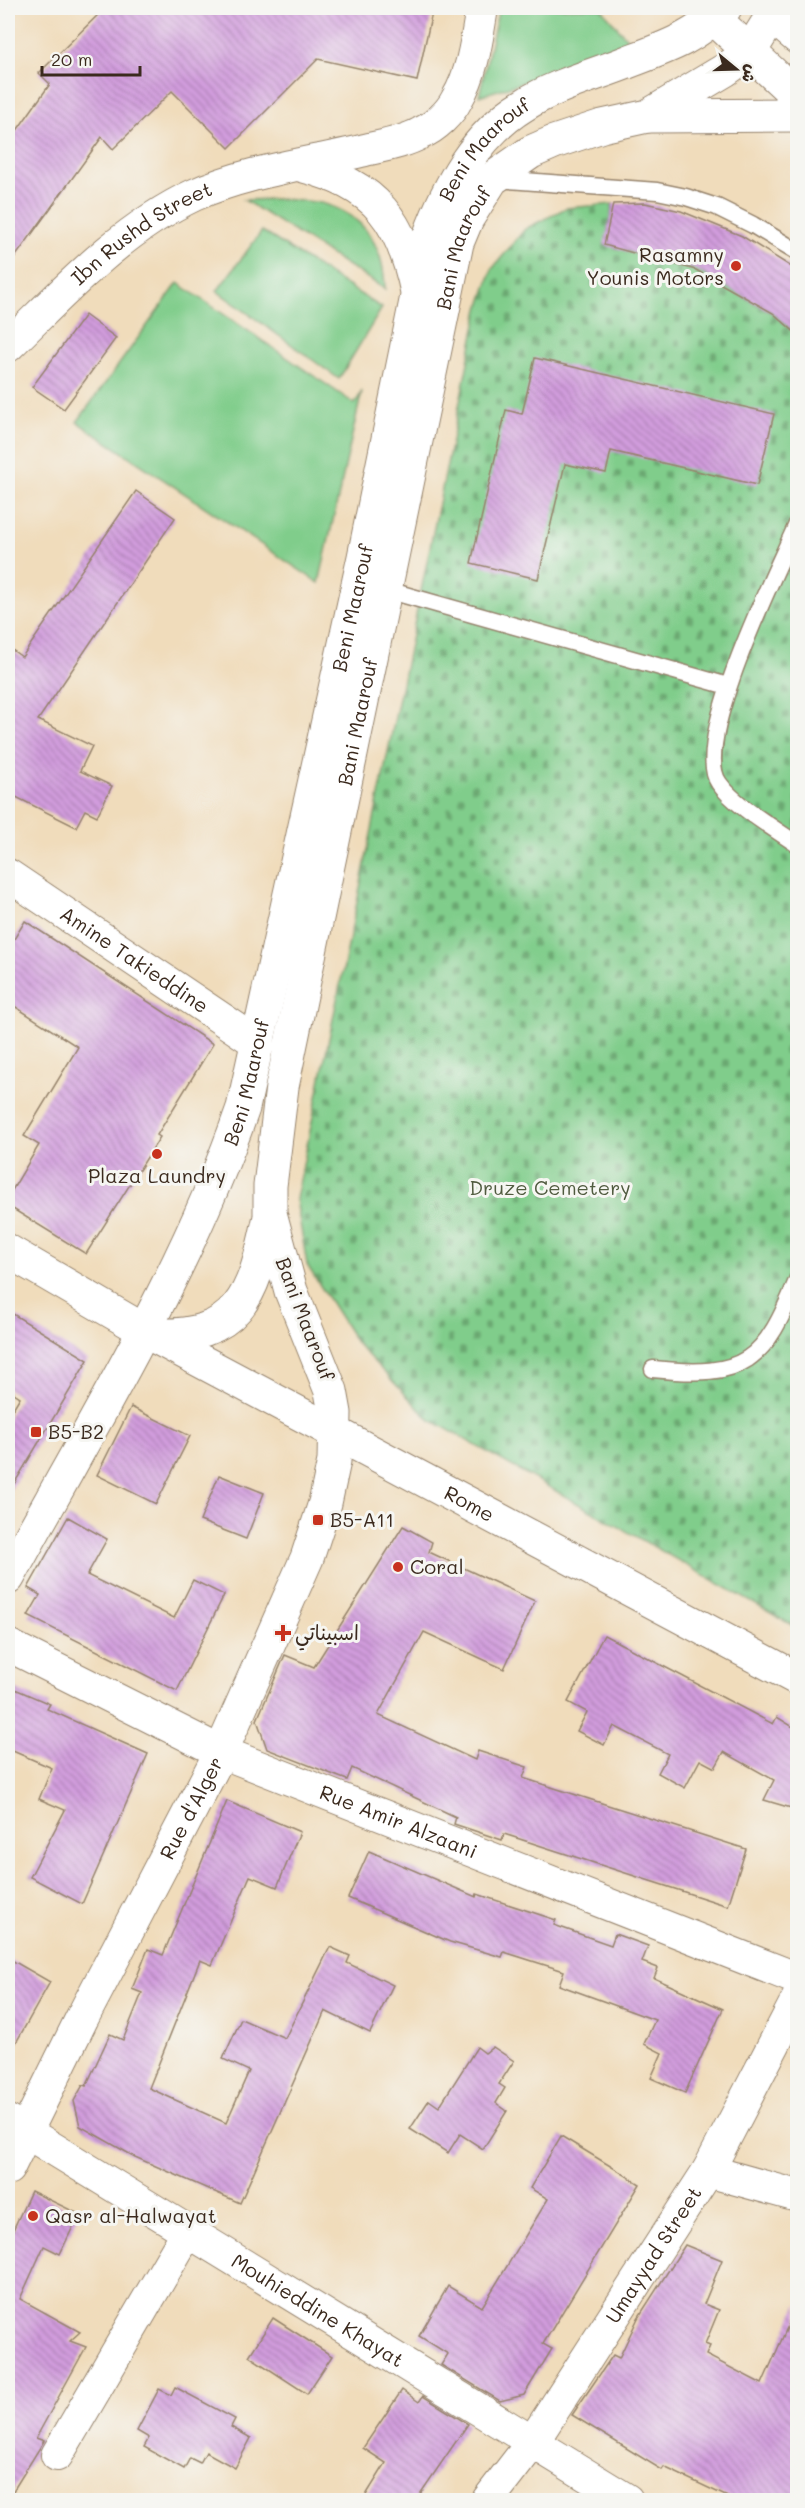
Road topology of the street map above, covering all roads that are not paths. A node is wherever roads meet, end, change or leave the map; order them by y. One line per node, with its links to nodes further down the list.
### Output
1 (482, 8): 9 (street, Ibn Rushd Street)
2 (714, 11): 5 (main road); 12 (main road, Beni Maarouf)
3 (775, 12): 4 (main road); 5 (main road)
4 (798, 38)
5 (750, 53): 6 (main road); 8 (main road)
6 (798, 97)
7 (798, 115): 8 (main road)
8 (648, 116): 10 (main road, Bani Maarouf)
9 (301, 165): 12 (street, Ibn Rushd Street); 13 (street, Ibn Rushd Street)
10 (492, 179): 11 (lane); 15 (main road, Bani Maarouf)
11 (798, 252)
12 (417, 294): 15 (main road, Beni Maarouf)
13 (8, 346)
14 (798, 522): 17 (lane)
15 (382, 542): 16 (main road, Bani Maarouf); 20 (main road, Beni Maarouf)
16 (387, 590): 17 (lane); 21 (main road, Bani Maarouf)
17 (728, 686): 18 (lane)
18 (798, 845)
19 (8, 875): 20 (street, Amine Takieddine)
20 (259, 1044): 24 (main road, Beni Maarouf)
21 (270, 1213): 24 (main road); 26 (main road, Bani Maarouf)
22 (8, 1251): 24 (main road, Rome)
23 (798, 1278): 25 (lane)
24 (148, 1332): 26 (main road, Rome); 27 (main road, Beni Maarouf)
25 (653, 1369)
26 (335, 1434): 29 (main road, Rome); 30 (main road, Rue d'Alger)
27 (8, 1578)
28 (8, 1645): 30 (street, Rue Amir Alzaani)
29 (798, 1679)
30 (221, 1752): 31 (street, Rue Amir Alzaani); 33 (main road, Rue d'Alger)
31 (798, 1979)
32 (798, 1998): 35 (street, Umayyad Street)
33 (17, 2127): 34 (main road, Rue d'Alger); 37 (street, Mouhieddine Khayat)
34 (8, 2168)
35 (708, 2171): 36 (street); 38 (street, Umayyad Street)
36 (798, 2196)
37 (188, 2231): 38 (street, Mouhieddine Khayat); 39 (street)
38 (532, 2443): 40 (street, Umayyad Street); 41 (street, Mouhieddine Khayat)
39 (57, 2455)
40 (488, 2500)
41 (627, 2500)

